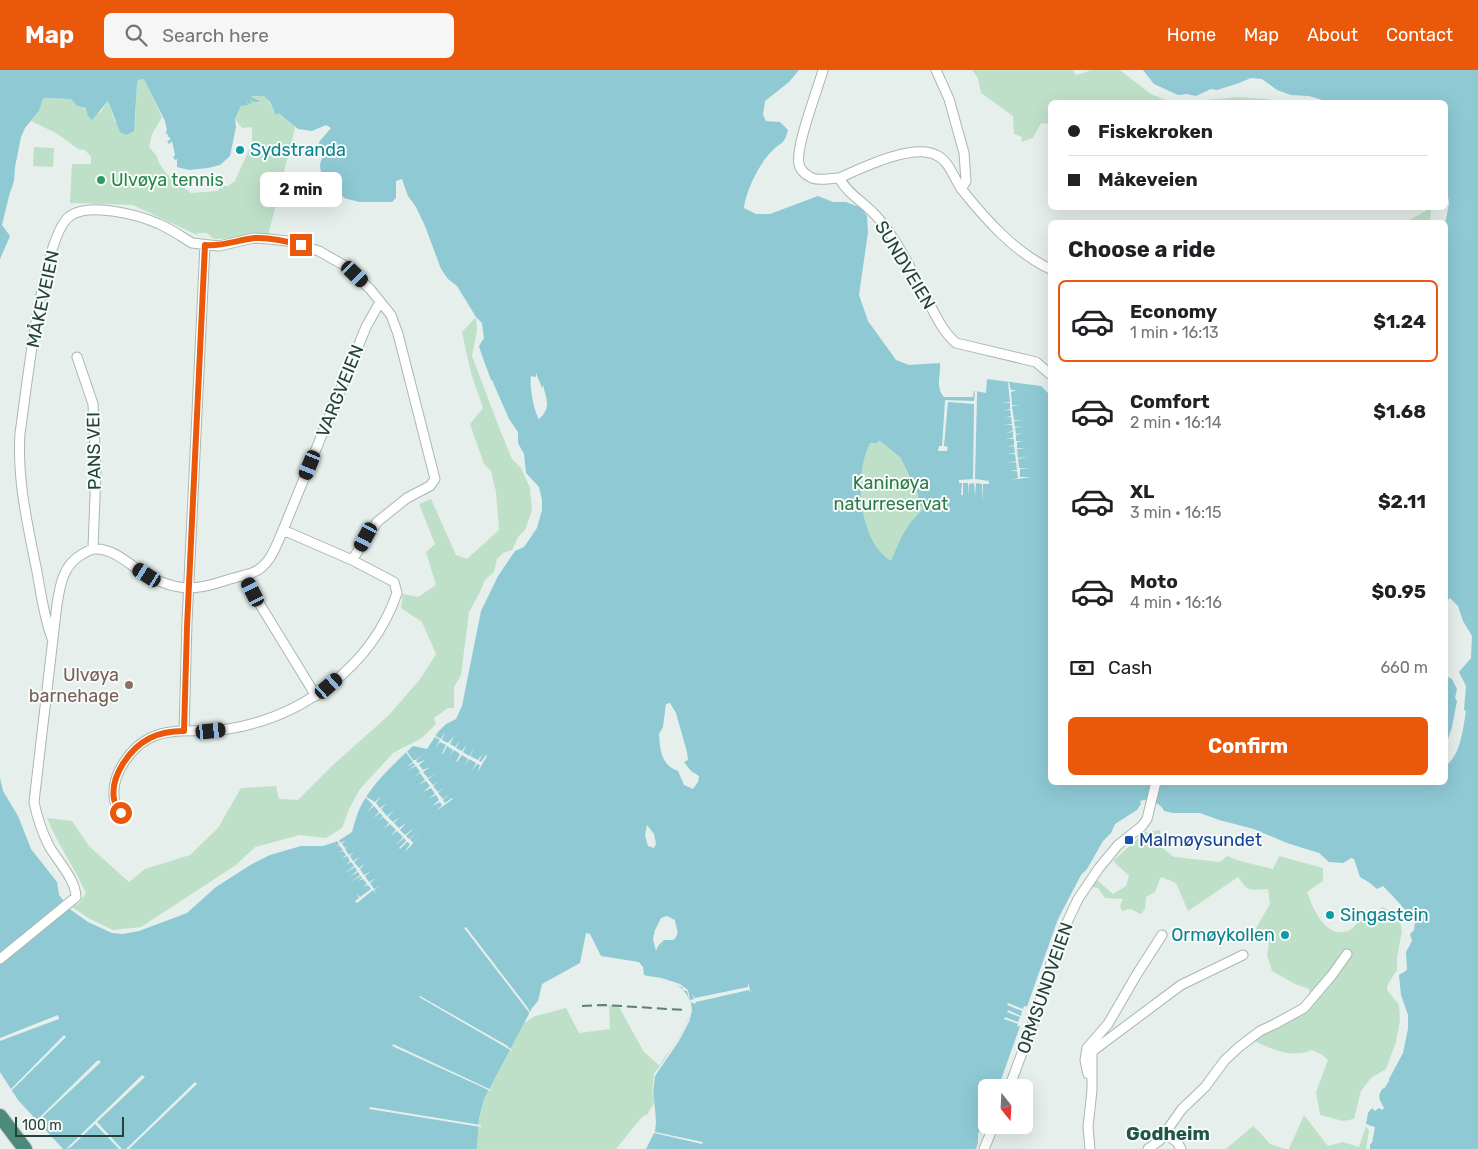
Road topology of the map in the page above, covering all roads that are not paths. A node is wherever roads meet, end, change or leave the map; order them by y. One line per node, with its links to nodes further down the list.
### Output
1 (823, 70): 3 (street)
2 (936, 70): 4 (street)
3 (839, 178): 4 (street); 9 (street, SUNDVEIEN)
4 (961, 189): 6 (street)
5 (205, 245): 7 (street, MÅKEVEIEN); 14 (street); 15 (street, MÅKEVEIEN)
6 (1048, 268)
7 (380, 302): 10 (street, VARGVEIEN); 12 (street, MÅKEVEIEN)
8 (77, 356): 11 (street, PANS VEI)
9 (1048, 372)
10 (283, 530): 12 (street); 13 (street, VARGVEIEN)
11 (93, 548): 14 (street, VARGVEIEN); 15 (street)
12 (352, 560): 16 (street)
13 (244, 575): 14 (street, VARGVEIEN); 16 (street)
14 (190, 589): 17 (street)
15 (52, 638): 23 (street)
16 (316, 696): 17 (street)
17 (184, 731): 19 (street)
18 (1155, 785): 24 (street, ORMSUNDVEIEN)
19 (121, 813)
20 (1162, 935): 25 (street)
21 (1347, 954): 28 (street)
22 (1243, 955): 25 (street)
23 (0, 959)
24 (1012, 1079)
25 (1092, 1083): 31 (street)
26 (0, 1117): 29 (highway)
27 (990, 1134): 30 (street)
28 (1165, 1134): 32 (street); 33 (street)
29 (25, 1149)
30 (984, 1149)
31 (1090, 1149)
32 (1148, 1149)
33 (1181, 1149)

